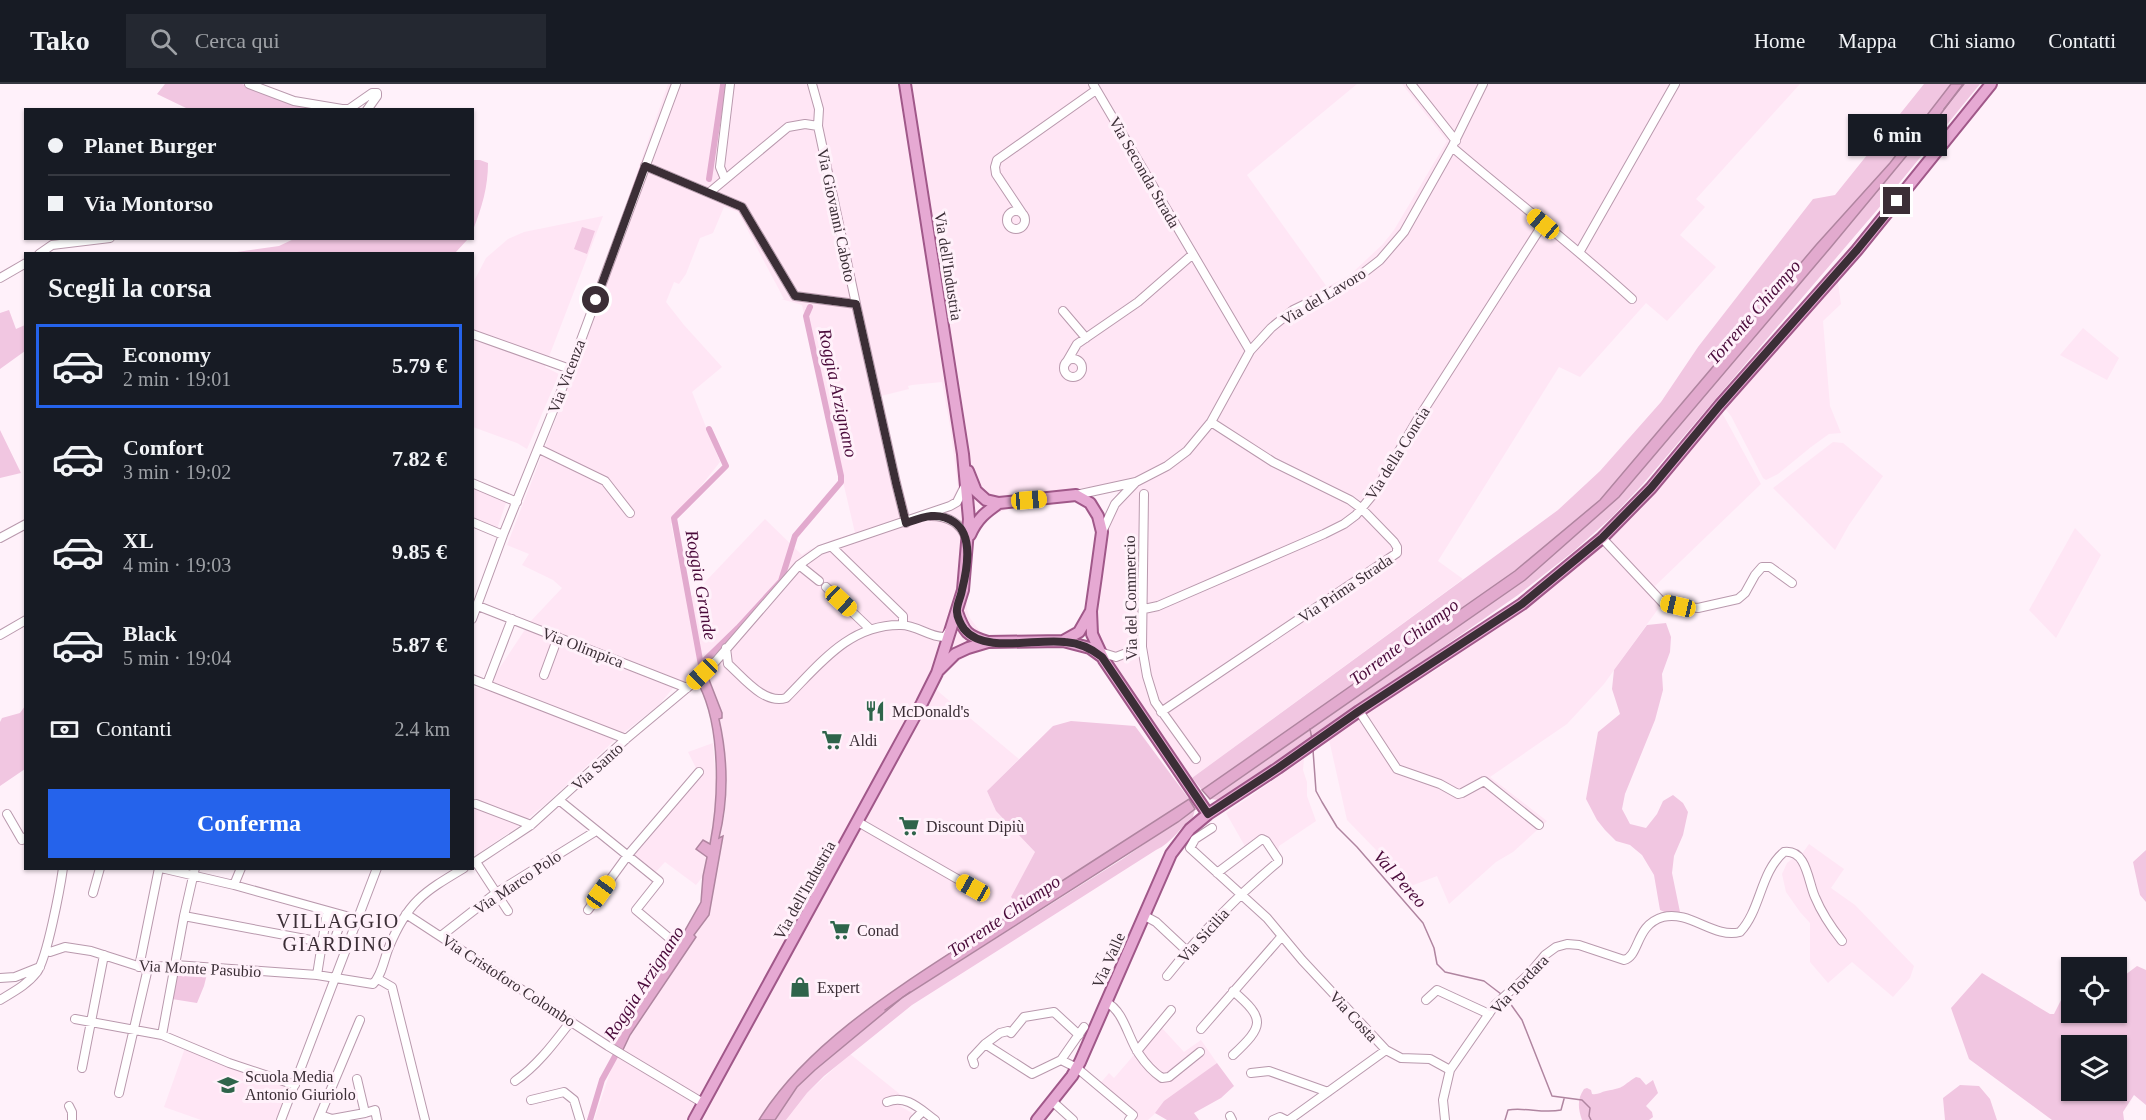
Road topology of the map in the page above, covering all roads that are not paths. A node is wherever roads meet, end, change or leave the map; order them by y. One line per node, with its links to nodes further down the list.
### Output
1 (249, 84): 11 (street)
2 (676, 84): 16 (street, Via Vicenza)
3 (730, 84): 17 (street)
4 (812, 84): 14 (street, Via Giovanni Caboto)
5 (905, 84): 41 (main road, Via dell'Industria)
6 (1411, 84): 15 (street)
7 (1483, 84): 15 (street, Via del Lavoro)
8 (1675, 84): 24 (street)
9 (1991, 84): 58 (main road, Via Valle)
10 (1095, 87): 19 (street, Via Seconda Strada); 26 (street, Via Seconda Strada)
11 (336, 108)
12 (350, 108): 13 (street)
13 (368, 108)
14 (818, 126): 17 (street, Via Giovanni Caboto); 30 (street, Via Giovanni Caboto)
15 (1454, 144): 22 (street); 35 (street, Via del Lavoro)
16 (645, 166): 18 (street); 38 (street, Via Vicenza)
17 (725, 179): 18 (street, Via Giovanni Caboto)
18 (710, 192): 30 (street)
19 (1010, 196): 20 (street, Via Seconda Strada); 21 (street)
20 (1024, 216): 21 (street); 21 (street)
21 (1007, 217)
22 (1543, 224): 24 (street); 49 (street, Via della Concia)
23 (86, 240): 25 (street)
24 (1580, 251): 29 (street)
25 (42, 252)
26 (1193, 254): 33 (street); 35 (street, Via Seconda Strada)
27 (24, 263): 28 (street)
28 (0, 278)
29 (1632, 299)
30 (856, 304): 53 (street, Via Giovanni Caboto)
31 (1063, 311): 33 (street)
32 (474, 335): 38 (street)
33 (1086, 338): 34 (street)
34 (1077, 344): 36 (street); 37 (street)
35 (1250, 351): 39 (street, Via del Lavoro)
36 (1066, 363): 37 (street); 37 (street)
37 (1081, 364)
38 (570, 369): 40 (street, Via Vicenza)
39 (1211, 422): 42 (street, Via del Lavoro); 49 (street, Via Prima Strada)
40 (539, 449): 47 (street, Via Vicenza); 50 (street)
41 (963, 454): 44 (main road, Via dell'Industria); 48 (main road, Via dell'Industria)
42 (1136, 482): 46 (street, Via del Lavoro); 55 (street, Via del Lavoro)
43 (474, 484): 47 (street)
44 (965, 484): 51 (street, Via Santo); 59 (main road, Via dell'Industria)
45 (1144, 494): 66 (street, Via del Commercio)
46 (1076, 495): 48 (main road); 55 (main road)
47 (517, 502): 56 (street, Via Vicenza)
48 (999, 503): 59 (main road, Via dell'Industria)
49 (1362, 509): 66 (street, Via della Concia); 91 (street, Via Prima Strada)
50 (630, 513)
51 (926, 516): 53 (street, Via Santo); 59 (street)
52 (474, 523): 56 (street)
53 (906, 523): 60 (street, Via Santo)
54 (24, 525): 57 (street)
55 (1102, 532): 67 (main road)
56 (503, 535): 65 (street, Via Vicenza)
57 (0, 538)
58 (1602, 538): 63 (street); 90 (main road, Via Valle)
59 (967, 542): 68 (main road, Via dell'Industria)
60 (832, 547): 61 (street, Via Santo); 72 (street)
61 (799, 565): 62 (street); 79 (street, Via Santo)
62 (819, 581)
63 (1792, 584)
64 (826, 587): 73 (street)
65 (476, 601): 69 (street, Via Olimpica)
66 (1144, 609): 78 (street, Via del Commercio)
67 (1091, 610): 76 (main road); 80 (main road, Via del Commercio)
68 (957, 611): 71 (main road, Via dell'Industria); 77 (main road)
69 (512, 619): 75 (street, Via Olimpica); 88 (street)
70 (24, 621): 74 (street)
71 (953, 624): 72 (street); 84 (main road, Via dell'Industria)
72 (903, 625): 73 (street)
73 (870, 629): 83 (street)
74 (0, 635)
75 (558, 637): 85 (street); 89 (street, Via Olimpica)
76 (1063, 641): 77 (main road, Via dell'Industria); 80 (main road, Via dell'Industria)
77 (988, 642): 84 (main road, Via dell'Industria)
78 (1142, 647): 81 (street); 91 (street, Via del Commercio)
79 (726, 648): 82 (street, Via Santo); 83 (street)
80 (1101, 655): 81 (street); 86 (main road, Via del Commercio)
81 (1120, 656): 86 (street)
82 (716, 661): 83 (street); 89 (street, Via Santo)
83 (728, 664)
84 (937, 673): 99 (main road, Via dell'Industria)
85 (544, 675)
86 (1114, 676): 98 (main road, Via del Commercio)
87 (474, 680): 88 (street)
88 (487, 684): 92 (street)
89 (687, 688): 92 (street, Via Santo)
90 (1359, 711): 98 (main road, Via Valle); 101 (street)
91 (1161, 712): 93 (street, Via del Commercio)
92 (626, 739): 95 (street, Via Santo)
93 (1196, 759)
94 (699, 772): 105 (street)
95 (559, 800): 100 (street, Via Santo); 103 (street)
96 (476, 804): 100 (street)
97 (7, 814): 104 (street)
98 (1208, 814): 127 (main road, Via Valle)
99 (858, 822): 117 (street); 181 (main road, Via dell'Industria)
100 (531, 825): 106 (street, Via Santo)
101 (1539, 825)
102 (1212, 828): 115 (street, Via Costa)
103 (596, 831): 105 (street); 119 (street, Via Marco Polo)
104 (24, 838)
105 (628, 855): 121 (street); 130 (street)
106 (474, 863): 119 (street)
107 (63, 870): 140 (street)
108 (99, 870): 118 (street)
109 (160, 870): 141 (street)
110 (177, 870): 114 (street)
111 (240, 870): 116 (street)
112 (376, 870): 128 (street)
113 (461, 870): 124 (street)
114 (194, 872): 116 (street); 125 (street)
115 (1217, 873): 120 (street, Via Costa); 120 (street)
116 (234, 885): 123 (street)
117 (973, 888)
118 (93, 893)
119 (496, 893): 122 (street); 129 (street, Via Marco Polo)
120 (1240, 895): 131 (street, Via Costa); 136 (street, Via Sicilia)
121 (588, 910)
122 (508, 911)
123 (327, 912): 126 (street); 133 (street)
124 (406, 914): 129 (street, Via Cristoforo Colombo); 146 (street)
125 (184, 916): 133 (street); 139 (street)
126 (343, 916): 128 (street); 134 (street)
127 (1145, 916): 136 (street); 150 (main road, Via Valle)
128 (357, 919): 135 (street)
129 (441, 936): 155 (street, Via Cristoforo Colombo)
130 (668, 936)
131 (1282, 936): 147 (street); 163 (street, Via Costa)
132 (1842, 940): 152 (street, Via Tordara)
133 (321, 941): 134 (street); 142 (street)
134 (333, 944): 135 (street)
135 (348, 947): 144 (street)
136 (1187, 951): 143 (street, Via Sicilia)
137 (50, 952): 138 (street, Via Monte Pasubio)
138 (104, 956): 141 (street, Via Monte Pasubio); 156 (street)
139 (175, 964): 141 (street, Via Monte Pasubio); 142 (street, Via Monte Pasubio); 160 (street)
140 (40, 967): 145 (street); 148 (street)
141 (144, 967): 159 (street)
142 (317, 975): 144 (street, Via Monte Pasubio)
143 (1167, 976)
144 (336, 977): 146 (street); 175 (street)
145 (0, 978)
146 (378, 980): 189 (street)
147 (1233, 991): 158 (street); 166 (street)
148 (0, 1000)
149 (1426, 1000): 152 (street)
150 (1106, 1002): 164 (street); 170 (main road, Via Valle)
151 (1171, 1010): 164 (street)
152 (1489, 1014): 171 (street, Via Tordara)
153 (75, 1019): 156 (street)
154 (360, 1020): 185 (street)
155 (571, 1021): 174 (street); 181 (street, Via Cristoforo Colombo)
156 (91, 1022): 159 (street); 169 (street)
157 (1084, 1027): 161 (street)
158 (1201, 1029)
159 (134, 1030): 160 (street); 177 (street)
160 (162, 1035): 175 (street)
161 (1079, 1035): 162 (street); 167 (street)
162 (985, 1044): 167 (street); 168 (street)
163 (1386, 1050): 171 (street, Via Costa); 176 (street)
164 (1137, 1051): 165 (street)
165 (1200, 1052)
166 (1233, 1055)
167 (1061, 1060): 170 (street)
168 (974, 1064)
169 (82, 1068)
170 (1077, 1068): 179 (main road, Via Valle); 196 (street)
171 (1450, 1070): 199 (street)
172 (1251, 1073): 176 (street)
173 (357, 1079): 184 (street)
174 (515, 1081)
175 (295, 1085): 187 (street)
176 (1328, 1092): 198 (street)
177 (119, 1093)
178 (531, 1100): 190 (street)
179 (1052, 1101): 194 (main road, Via Valle); 195 (street)
180 (887, 1102): 183 (street)
181 (703, 1103): 191 (main road, Via dell'Industria)
182 (69, 1106): 186 (street)
183 (923, 1111): 192 (street); 193 (street)
184 (364, 1113): 185 (street); 188 (street)
185 (319, 1118)
186 (72, 1120)
187 (281, 1120)
188 (377, 1120)
189 (425, 1120)
190 (579, 1120)
191 (694, 1120)
192 (915, 1120)
193 (935, 1120)
194 (1037, 1120)
195 (1073, 1120)
196 (1129, 1120)
197 (1273, 1120): 198 (street)
198 (1288, 1120)
199 (1445, 1120)

